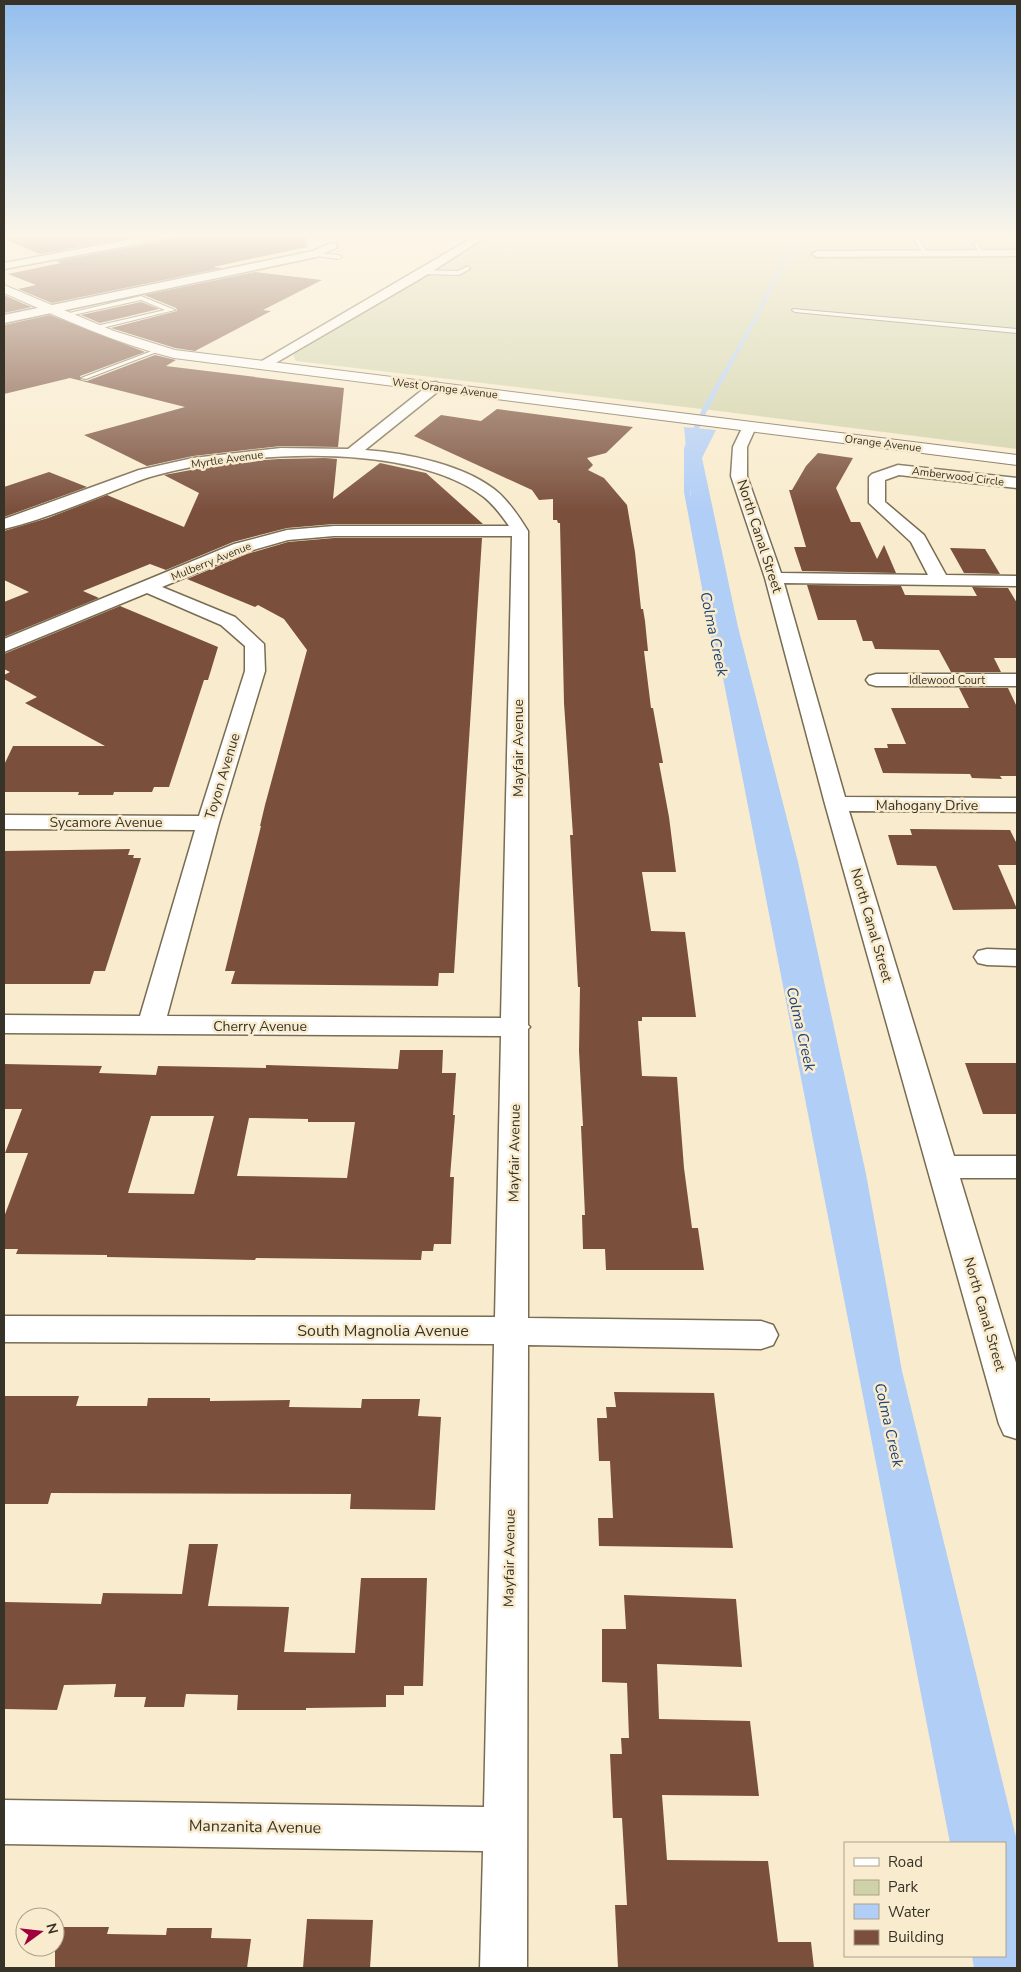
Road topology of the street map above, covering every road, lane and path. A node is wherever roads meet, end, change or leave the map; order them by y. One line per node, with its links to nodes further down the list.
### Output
1 (98, 327): 4 (lane)
2 (328, 327): 7 (street)
3 (975, 327): 5 (lane)
4 (94, 328): 6 (street, West Orange Avenue)
5 (1017, 331)
6 (159, 350): 7 (street, West Orange Avenue); 8 (lane)
7 (262, 365): 9 (street, West Orange Avenue)
8 (84, 378)
9 (436, 386): 10 (street, West Orange Avenue); 11 (street)
10 (749, 427): 12 (street, Orange Avenue); 16 (street, North Canal Street)
11 (352, 453): 14 (street, Myrtle Avenue); 15 (street)
12 (1017, 460)
13 (1017, 483): 17 (street, Amberwood Circle)
14 (4, 524)
15 (520, 531): 19 (street, Mulberry Avenue); 31 (street, Mayfair Avenue)
16 (774, 578): 17 (street); 23 (street, North Canal Street)
17 (940, 580): 18 (street)
18 (1017, 581)
19 (148, 587): 20 (street, Mulberry Avenue); 26 (street, Toyon Avenue)
20 (4, 646)
21 (876, 680): 22 (street, Idlewood Court)
22 (1017, 680)
23 (836, 804): 24 (street, Mahogany Drive); 32 (street, North Canal Street)
24 (1017, 805)
25 (4, 822): 26 (street, Sycamore Avenue)
26 (208, 822): 30 (street, Toyon Avenue)
27 (987, 957): 28 (street)
28 (1017, 958)
29 (4, 1024): 30 (street, Cherry Avenue)
30 (151, 1025): 31 (street, Cherry Avenue)
31 (516, 1027): 35 (street, Mayfair Avenue)
32 (943, 1166): 33 (street); 37 (street, North Canal Street)
33 (1017, 1166)
34 (4, 1329): 35 (street, South Magnolia Avenue)
35 (512, 1331): 36 (street, South Magnolia Avenue); 40 (street, Mayfair Avenue)
36 (762, 1335)
37 (1007, 1357): 38 (street, North Canal Street)
38 (1017, 1424)
39 (4, 1822): 40 (street, Manzanita Avenue)
40 (506, 1829): 41 (street, Mayfair Avenue)
41 (504, 1968)

